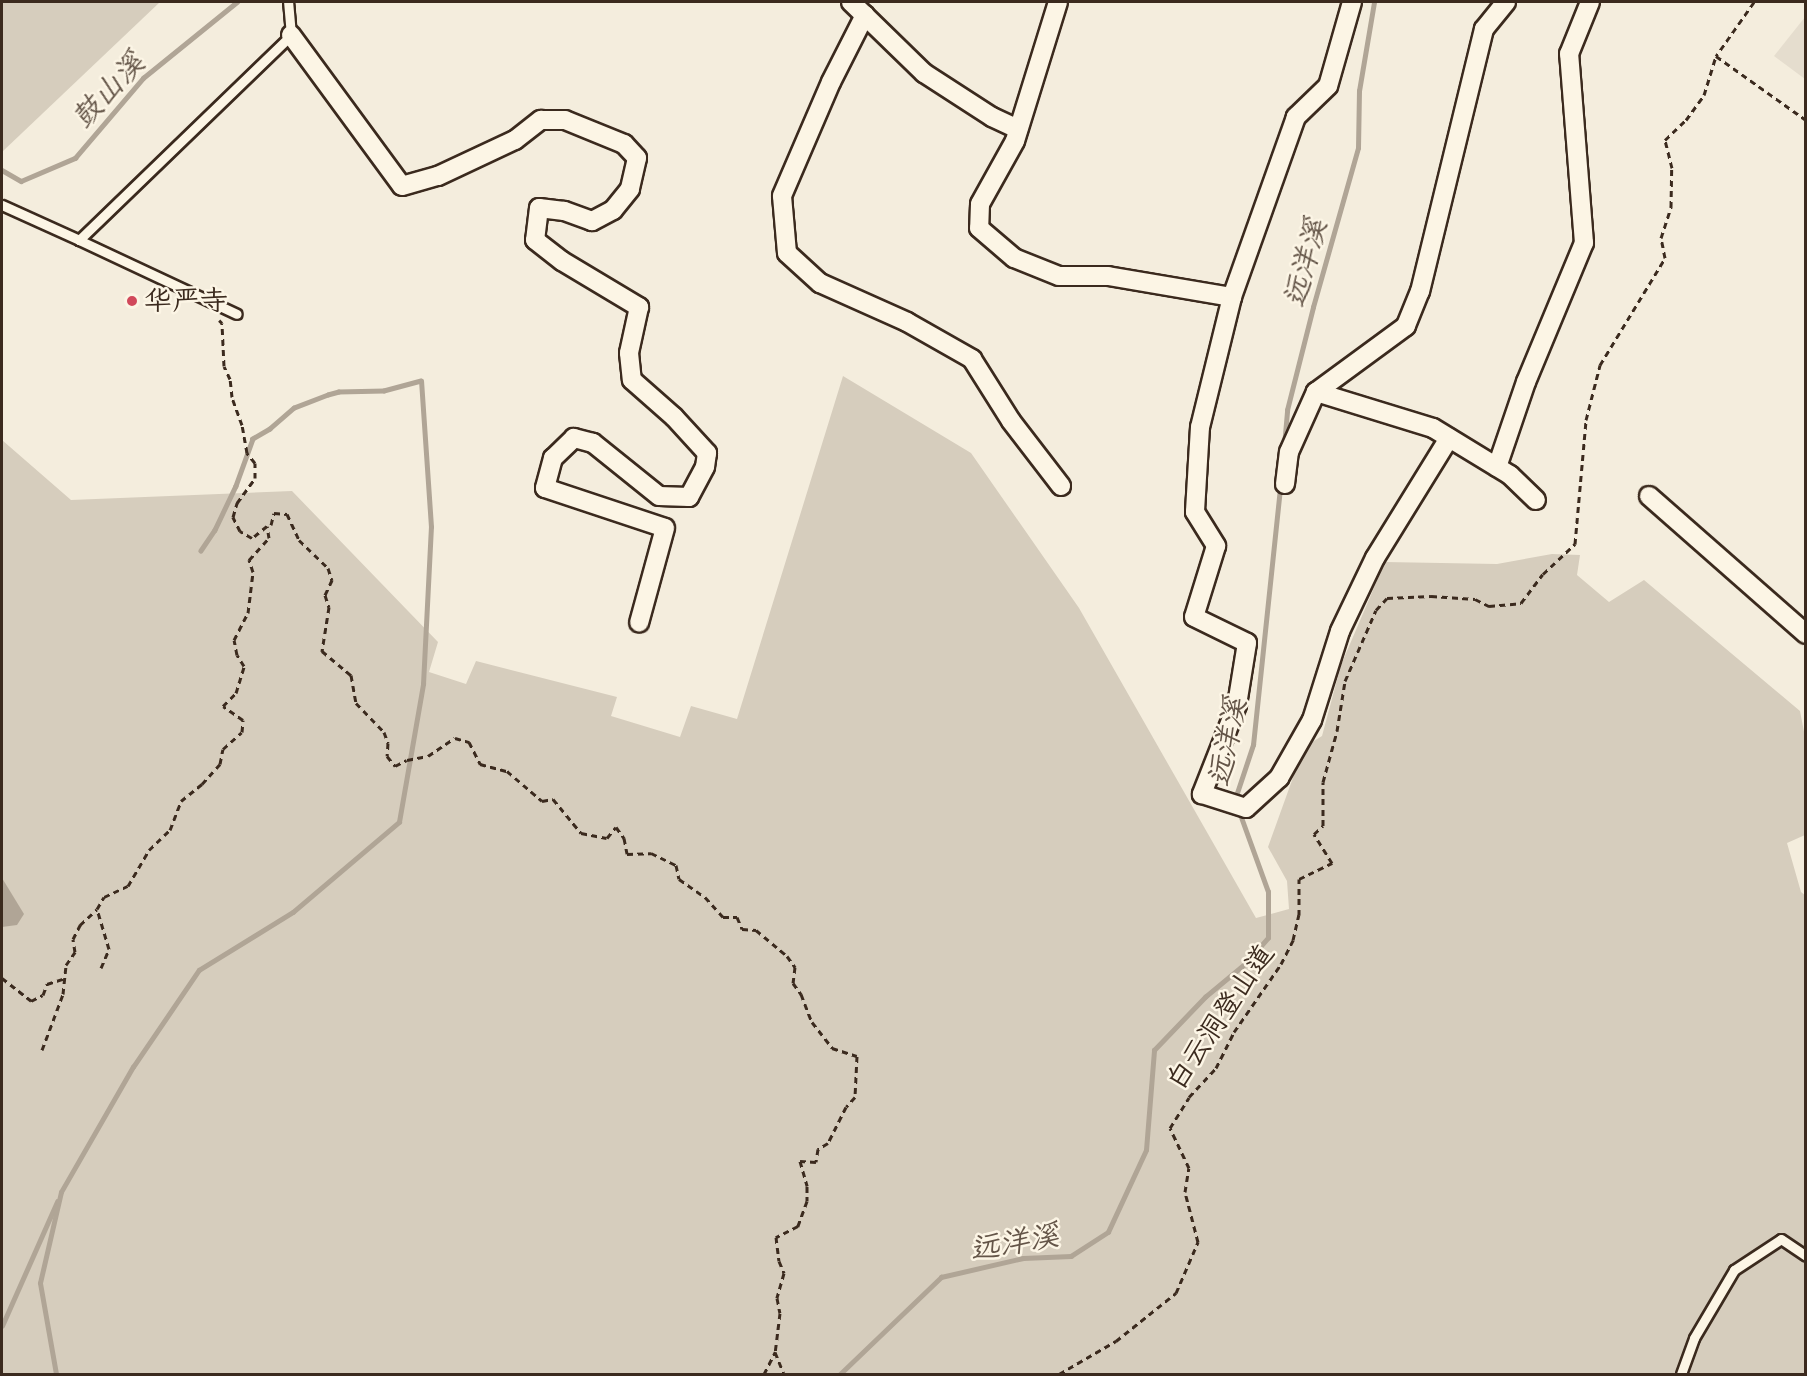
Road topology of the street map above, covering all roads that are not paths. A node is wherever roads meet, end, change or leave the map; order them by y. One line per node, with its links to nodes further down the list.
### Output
1 (288, 2): 8 (lane)
2 (851, 2): 7 (street)
3 (1058, 2): 9 (street)
4 (1352, 2): 12 (street)
5 (1506, 2): 14 (street)
6 (1590, 2): 16 (street)
7 (865, 15): 9 (street); 18 (street)
8 (291, 35): 11 (lane); 21 (street)
9 (1018, 129): 12 (street)
10 (2, 205): 11 (lane)
11 (79, 240): 13 (lane)
12 (1232, 297): 15 (street)
13 (237, 314)
14 (1316, 392): 15 (street); 17 (street)
15 (1449, 438): 16 (street)
16 (1497, 466): 20 (street)
17 (1285, 484)
18 (1061, 486)
19 (1649, 495): 22 (street)
20 (1536, 500)
21 (639, 623)
22 (1806, 634)
23 (1806, 1257): 24 (lane)
24 (1681, 1374)

